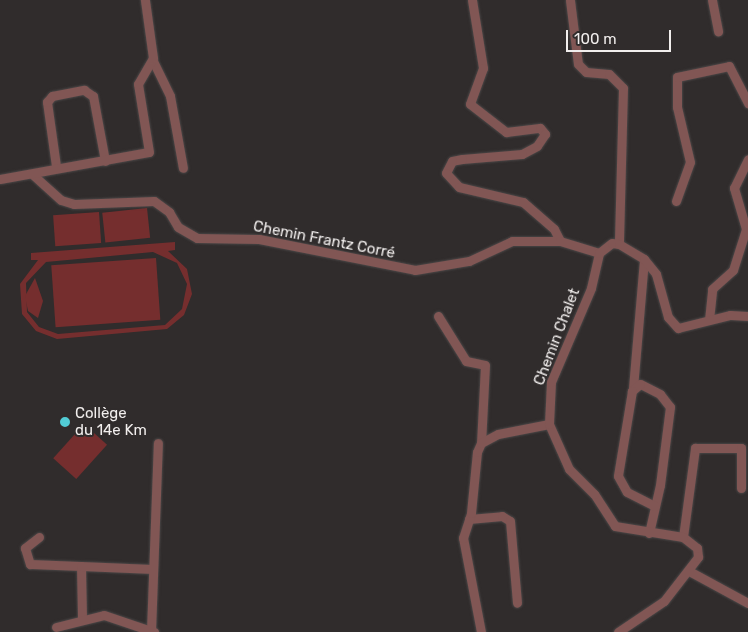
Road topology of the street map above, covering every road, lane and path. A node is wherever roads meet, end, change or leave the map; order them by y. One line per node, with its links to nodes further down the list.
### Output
1 (145, 0): 6 (street)
2 (472, 0): 15 (street)
3 (570, 0): 16 (street)
4 (712, 0): 5 (street)
5 (718, 31)
6 (152, 61): 9 (street); 11 (street)
7 (748, 103): 14 (street)
8 (748, 159): 21 (street)
9 (105, 161): 10 (street); 10 (street)
10 (56, 166): 12 (street)
11 (183, 168)
12 (32, 174): 13 (street); 15 (street, Chemin Frantz Corré)
13 (0, 179)
14 (676, 201)
15 (560, 241): 17 (street, Chemin Frantz Corré)
16 (620, 244): 17 (street); 18 (street)
17 (599, 253): 23 (street, Chemin Chalet)
18 (644, 259): 21 (street); 22 (street)
19 (438, 316): 25 (street)
20 (748, 316): 21 (street)
21 (709, 320)
22 (634, 388): 27 (street); 27 (street)
23 (549, 424): 25 (street); 29 (street, Chemin Chalet)
24 (158, 443): 33 (street)
25 (482, 443): 28 (street)
26 (741, 488): 31 (street)
27 (655, 506): 29 (street)
28 (469, 519): 35 (street); 40 (street)
29 (650, 534): 31 (street, Chemin Chalet)
30 (39, 537): 32 (street)
31 (683, 537): 34 (street)
32 (81, 566): 33 (street); 37 (street)
33 (153, 569): 39 (street)
34 (689, 571): 36 (street); 41 (street)
35 (517, 602)
36 (748, 603)
37 (82, 620): 38 (street); 39 (street)
38 (56, 627)
39 (153, 631)
40 (481, 632)
41 (618, 632)

